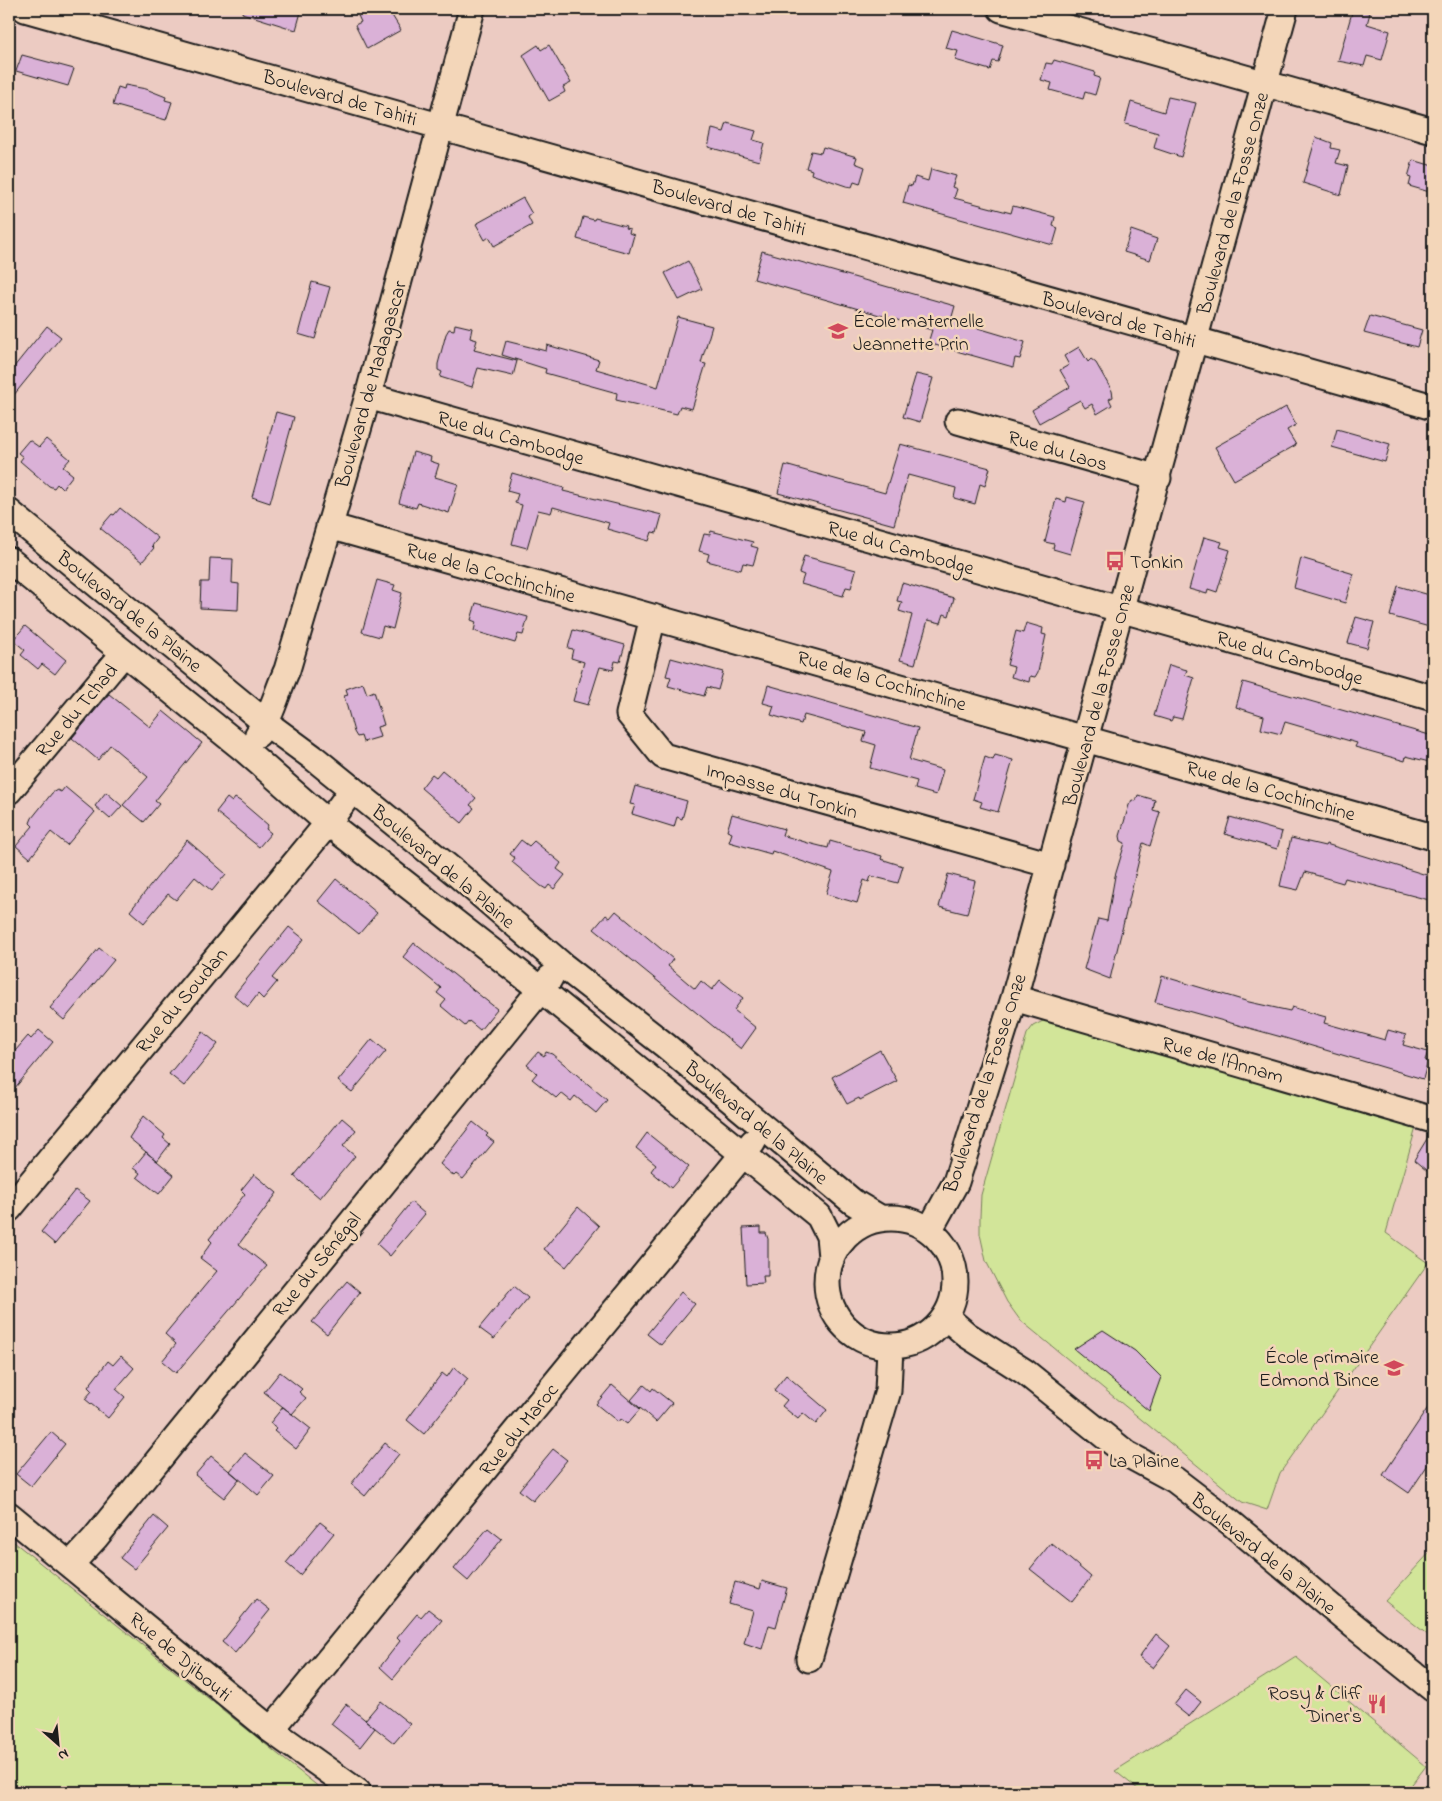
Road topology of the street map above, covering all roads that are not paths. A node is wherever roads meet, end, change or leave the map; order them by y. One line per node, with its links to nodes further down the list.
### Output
1 (25, 9): 6 (street, Boulevard de Tahiti)
2 (472, 9): 6 (street, Boulevard de Madagascar)
3 (1001, 9): 5 (street)
4 (1286, 9): 5 (street, Boulevard de la Fosse Onze)
5 (1264, 84): 7 (street); 8 (street, Boulevard de la Fosse Onze)
6 (440, 125): 8 (street, Boulevard de Tahiti); 9 (street, Boulevard de Madagascar)
7 (1433, 131)
8 (1196, 341): 10 (street, Boulevard de Tahiti); 12 (street, Boulevard de la Fosse Onze)
9 (368, 396): 14 (street, Boulevard de Madagascar); 16 (street, Rue du Cambodge)
10 (1433, 407)
11 (958, 421): 12 (street, Rue du Laos)
12 (1158, 478): 16 (street, Boulevard de la Fosse Onze)
13 (9, 512): 20 (street, Boulevard de la Plaine)
14 (329, 526): 17 (street, Rue de la Cochinchine); 20 (street, Boulevard de Madagascar)
15 (9, 560): 18 (street, Boulevard de la Plaine)
16 (1121, 609): 19 (street, Rue du Cambodge); 21 (street, Boulevard de la Fosse Onze)
17 (652, 617): 21 (street, Rue de la Cochinchine); 27 (street, Impasse du Tonkin)
18 (124, 653): 22 (street, Boulevard de la Plaine); 24 (street, Rue du Tchad)
19 (1433, 698)
20 (266, 723): 22 (street, Boulevard de Madagascar); 23 (street, Boulevard de la Plaine)
21 (1086, 738): 26 (street, Rue de la Cochinchine); 27 (street, Boulevard de la Fosse Onze)
22 (246, 751): 25 (street, Boulevard de la Plaine)
23 (352, 790): 25 (street, Rue du Soudan); 28 (street, Boulevard de la Plaine)
24 (9, 791)
25 (328, 823): 29 (street, Boulevard de la Plaine); 38 (street, Rue du Soudan)
26 (1433, 837)
27 (1051, 865): 32 (street, Boulevard de la Fosse Onze)
28 (458, 875): 29 (street); 30 (street, Boulevard de la Plaine)
29 (434, 906): 31 (street, Boulevard de la Plaine)
30 (562, 965): 31 (street, Rue du Sénégal); 33 (street, Boulevard de la Plaine)
31 (540, 989): 34 (street, Boulevard de la Plaine); 45 (street, Rue du Sénégal)
32 (1014, 998): 35 (street, Rue de l'Annam); 40 (street, Boulevard de la Fosse Onze)
33 (666, 1046): 34 (street); 36 (street, Boulevard de la Plaine)
34 (644, 1074): 37 (street, Boulevard de la Plaine)
35 (1433, 1120)
36 (765, 1128): 37 (street, Rue du Maroc); 39 (street, Boulevard de la Plaine)
37 (743, 1154): 41 (street, Boulevard de la Plaine); 48 (street, Rue du Maroc)
38 (9, 1209)
39 (880, 1218): 40 (street); 41 (street)
40 (930, 1229): 42 (street)
41 (831, 1257): 43 (street)
42 (946, 1317): 43 (street); 47 (street, Boulevard de la Plaine)
43 (890, 1347): 46 (street)
44 (9, 1515): 45 (street, Rue de Djibouti)
45 (71, 1564): 48 (street, Rue de Djibouti)
46 (809, 1659)
47 (1433, 1688)
48 (271, 1730): 49 (street, Rue de Djibouti)
49 (358, 1792)

